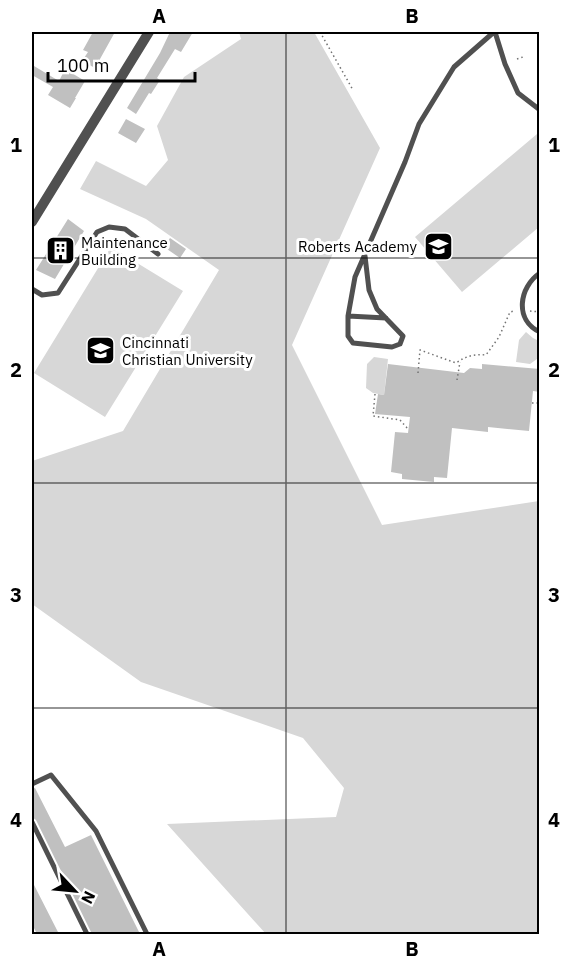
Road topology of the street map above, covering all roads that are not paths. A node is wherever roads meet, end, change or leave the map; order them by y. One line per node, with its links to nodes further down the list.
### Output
1 (149, 32): 4 (street)
2 (495, 32): 3 (lane); 6 (lane)
3 (540, 110)
4 (32, 222)
5 (159, 254): 8 (lane)
6 (365, 256): 9 (lane); 10 (lane)
7 (540, 273): 11 (lane)
8 (32, 289)
9 (348, 316): 10 (lane); 10 (lane)
10 (386, 318)
11 (540, 332)
12 (32, 784): 15 (lane)
13 (32, 822): 14 (lane)
14 (87, 934)
15 (147, 934)

